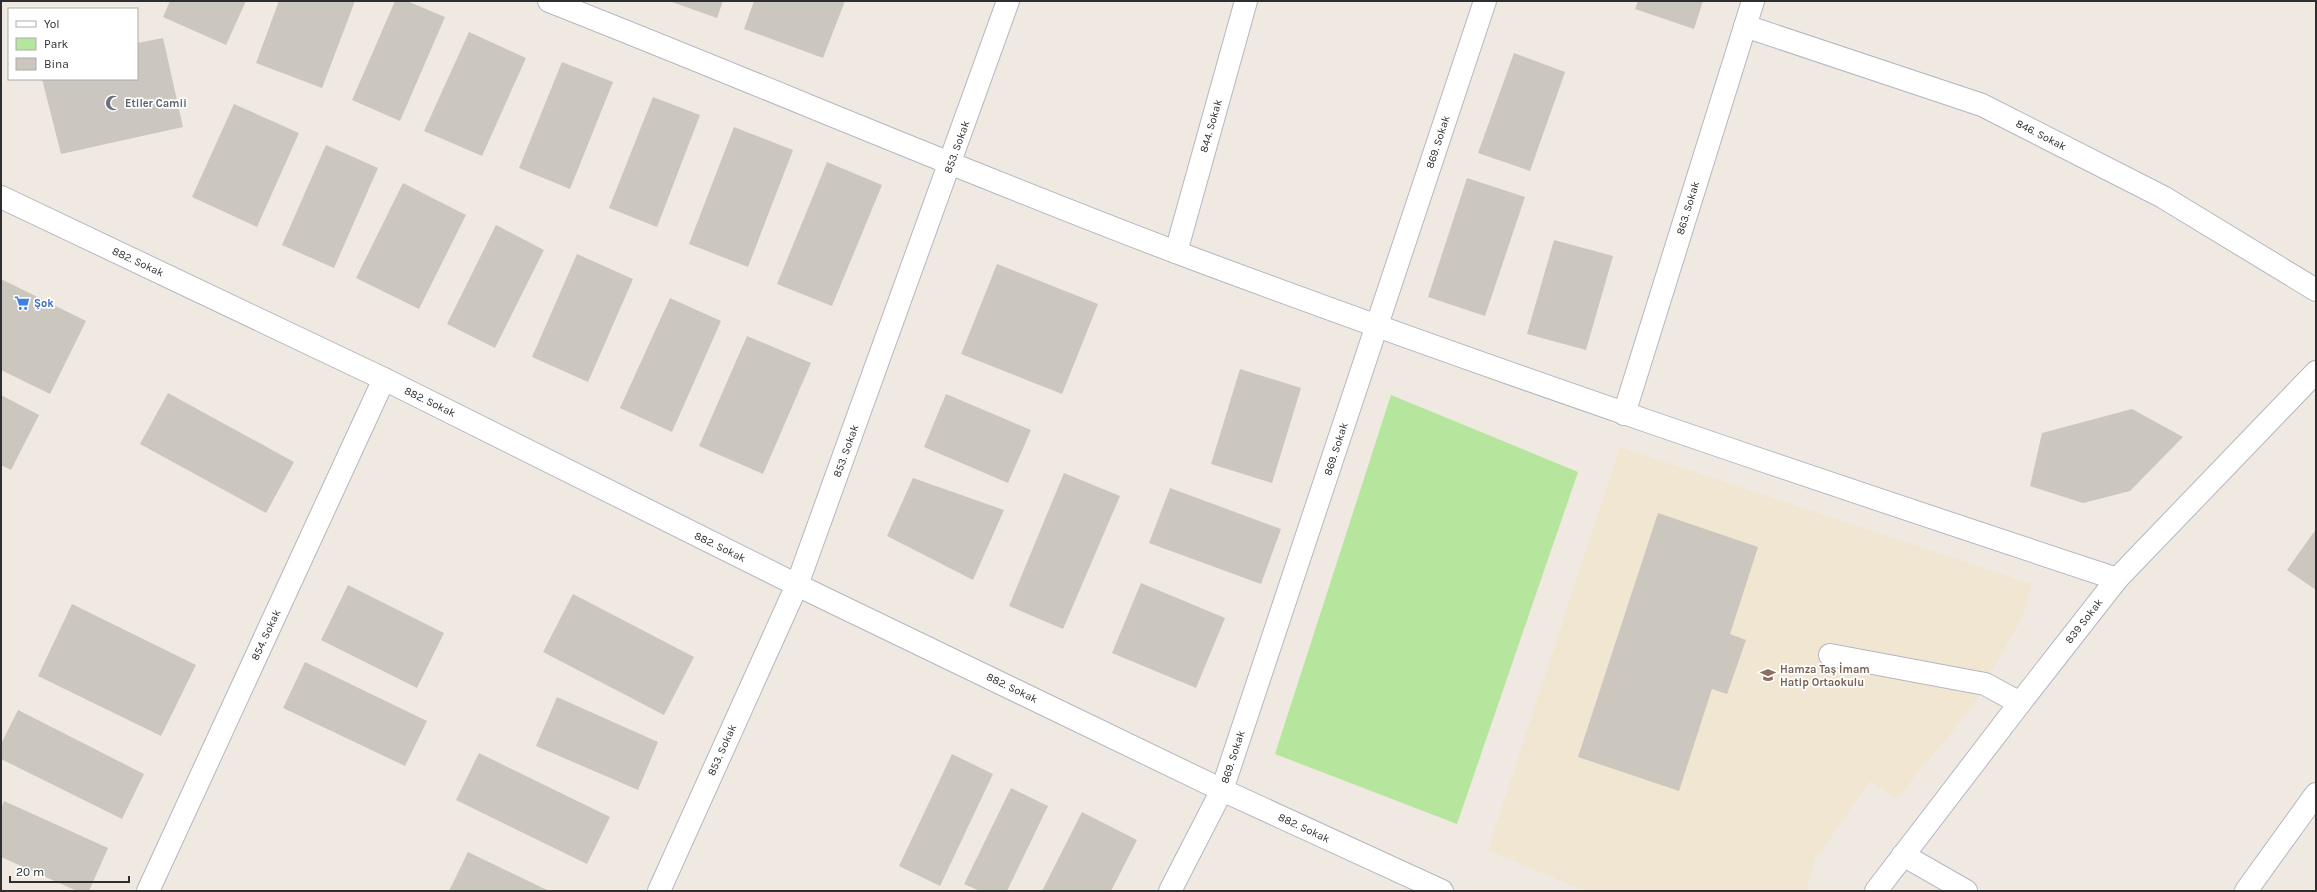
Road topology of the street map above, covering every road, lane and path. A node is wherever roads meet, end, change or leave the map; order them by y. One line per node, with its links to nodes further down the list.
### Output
1 (549, 1): 6 (street)
2 (1008, 1): 8 (street, 853. Sokak)
3 (1246, 1): 10 (street, 844. Sokak)
4 (1485, 1): 12 (street, 869. Sokak)
5 (1753, 1): 7 (street, 863. Sokak)
6 (594, 9): 8 (street)
7 (1745, 26): 11 (street, 846. Sokak); 15 (street, 863. Sokak)
8 (951, 163): 10 (street); 17 (street, 853. Sokak)
9 (1, 197): 14 (street, 882. Sokak)
10 (1176, 252): 12 (street)
11 (2316, 290)
12 (1377, 326): 15 (street); 20 (street, 869. Sokak)
13 (2316, 372): 16 (street, 839 Sokak)
14 (384, 379): 17 (street, 882. Sokak); 23 (street, 854. Sokak)
15 (1624, 414): 16 (street)
16 (2117, 579): 19 (street, 839 Sokak)
17 (797, 584): 20 (street, 882. Sokak); 24 (street, 853. Sokak)
18 (1830, 655): 19 (street)
19 (2020, 703): 22 (street, 839 Sokak)
20 (1222, 790): 25 (street, 869. Sokak); 26 (street, 882. Sokak)
21 (2316, 794): 29 (street)
22 (1903, 856): 27 (street, 839 Sokak); 28 (street)
23 (148, 891)
24 (659, 891)
25 (1170, 891)
26 (1442, 891)
27 (1876, 891)
28 (1966, 891)
29 (2246, 891)

